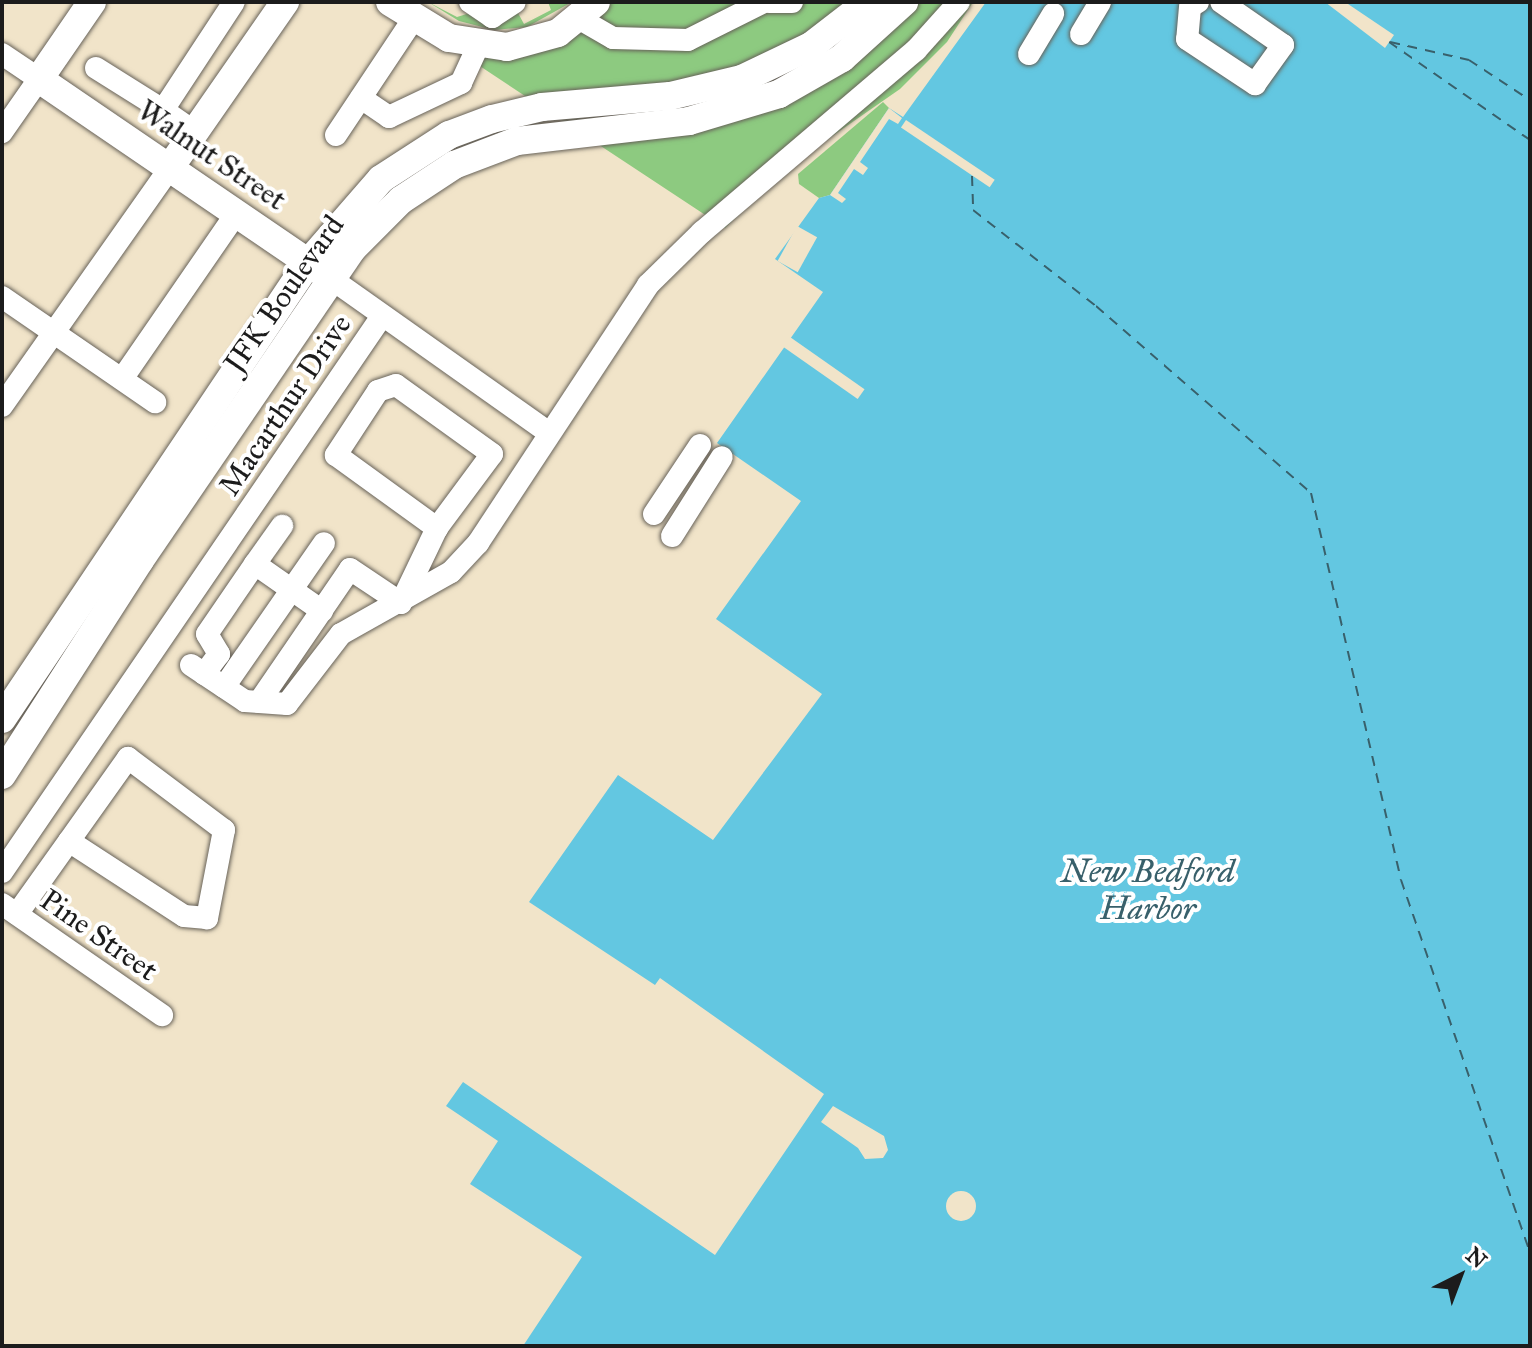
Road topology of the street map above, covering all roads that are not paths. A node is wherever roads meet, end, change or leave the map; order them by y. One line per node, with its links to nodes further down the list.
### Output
1 (92, 2): 22 (main road)
2 (234, 2): 24 (street)
3 (285, 2): 26 (main road)
4 (470, 2): 5 (street)
5 (515, 2)
6 (766, 2): 7 (street); 15 (street)
7 (792, 2)
8 (868, 2): 30 (main road, JFK Boulevard)
9 (904, 2): 31 (main road, JFK Boulevard)
10 (959, 2): 38 (street)
11 (1100, 2): 17 (street)
12 (1221, 2): 13 (street)
13 (1190, 4)
14 (402, 10): 18 (main road); 23 (street)
15 (588, 10): 18 (main road)
16 (1053, 14): 20 (street)
17 (1081, 34)
18 (478, 46): 23 (street)
19 (2, 54): 22 (street, Walnut Street)
20 (1029, 54)
21 (96, 68): 24 (street)
22 (39, 79): 25 (street); 28 (main road, Walnut Street)
23 (361, 98): 27 (street)
24 (163, 110): 26 (street)
25 (2, 132)
26 (195, 132): 28 (main road)
27 (336, 135)
28 (171, 166): 29 (main road, Walnut Street); 34 (street)
29 (237, 212): 30 (main road, Walnut Street); 35 (street)
30 (308, 263): 31 (main road, Walnut Street); 52 (main road, JFK Boulevard)
31 (333, 280): 33 (street, Walnut Street); 53 (main road, JFK Boulevard)
32 (2, 297): 34 (street)
33 (382, 316): 38 (street, Macarthur Drive); 55 (street, Macarthur Drive)
34 (53, 332): 35 (street); 37 (street)
35 (122, 379): 36 (street)
36 (155, 402)
37 (2, 406)
38 (548, 432): 48 (street)
39 (700, 445): 41 (street)
40 (722, 457): 44 (street)
41 (654, 514)
42 (282, 526): 46 (street)
43 (437, 528): 43 (street); 48 (street)
44 (672, 536)
45 (324, 543): 47 (street)
46 (255, 564): 47 (street); 50 (street)
47 (291, 589): 49 (street); 50 (street)
48 (401, 603): 49 (street); 51 (street)
49 (322, 611): 51 (street)
50 (224, 687): 51 (street)
51 (259, 702)
52 (2, 719)
53 (2, 775)
54 (69, 841): 54 (street); 56 (street)
55 (2, 872)
56 (9, 909): 57 (street, Pine Street)
57 (162, 1015)

